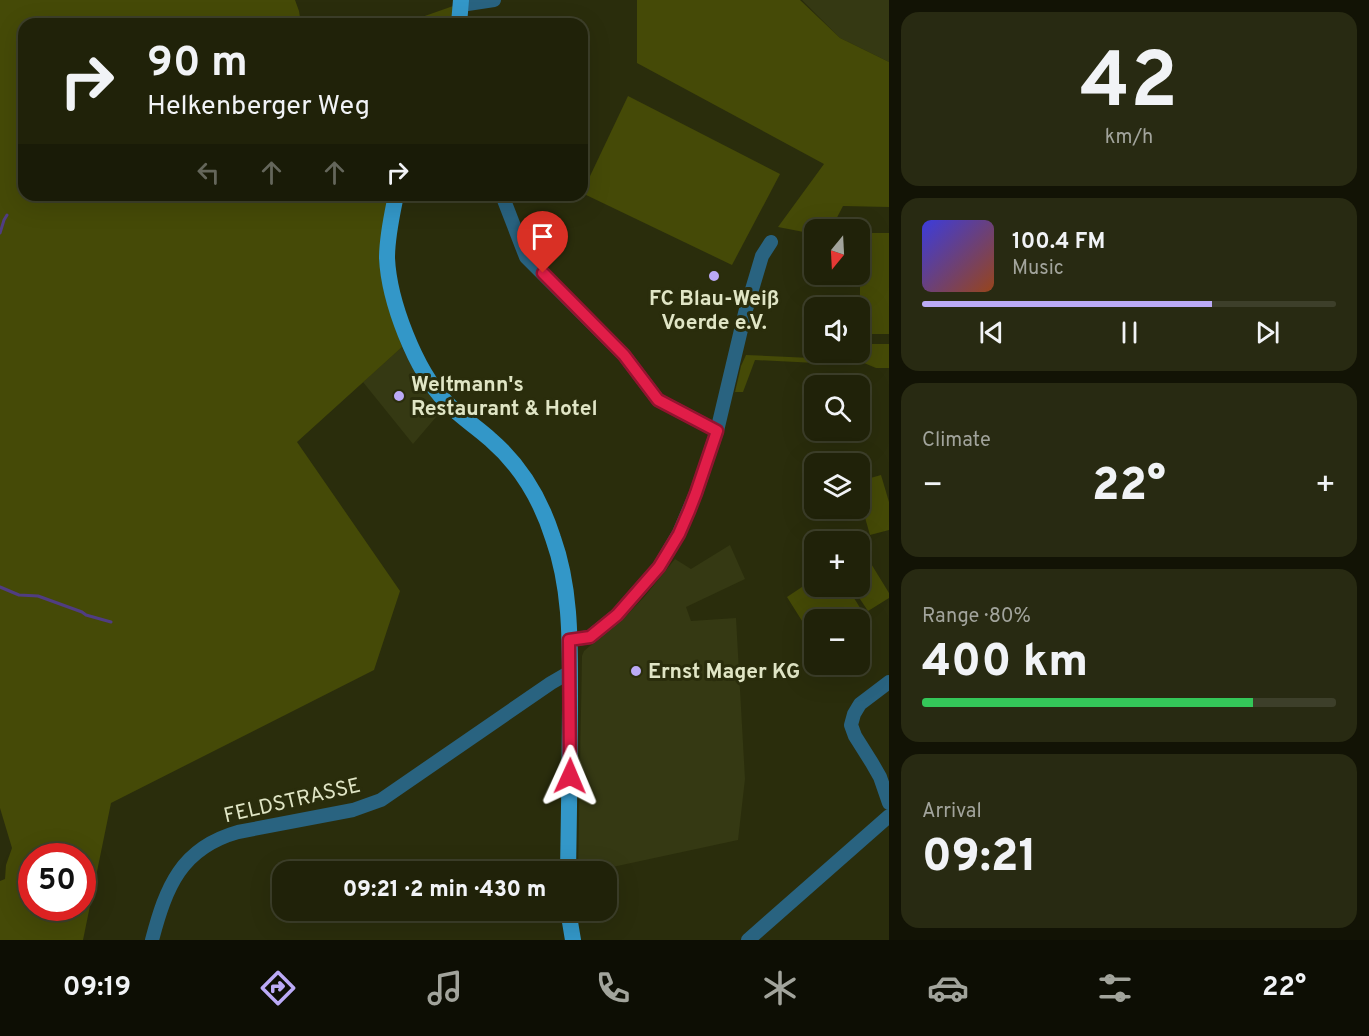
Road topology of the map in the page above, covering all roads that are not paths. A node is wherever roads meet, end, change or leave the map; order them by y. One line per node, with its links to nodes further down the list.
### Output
1 (494, 0): 2 (street)
2 (461, 2): 3 (main road)
3 (460, 18)
4 (395, 201): 8 (main road)
5 (504, 201): 7 (street)
6 (771, 242): 7 (street)
7 (717, 431): 8 (street)
8 (569, 640): 9 (main road)
9 (570, 672): 13 (main road); 15 (street, FELDSTRASSE)
10 (889, 682): 11 (street)
11 (889, 803)
12 (889, 816): 17 (street)
13 (568, 861)
14 (570, 921): 16 (main road)
15 (152, 940)
16 (573, 940)
17 (748, 940)

